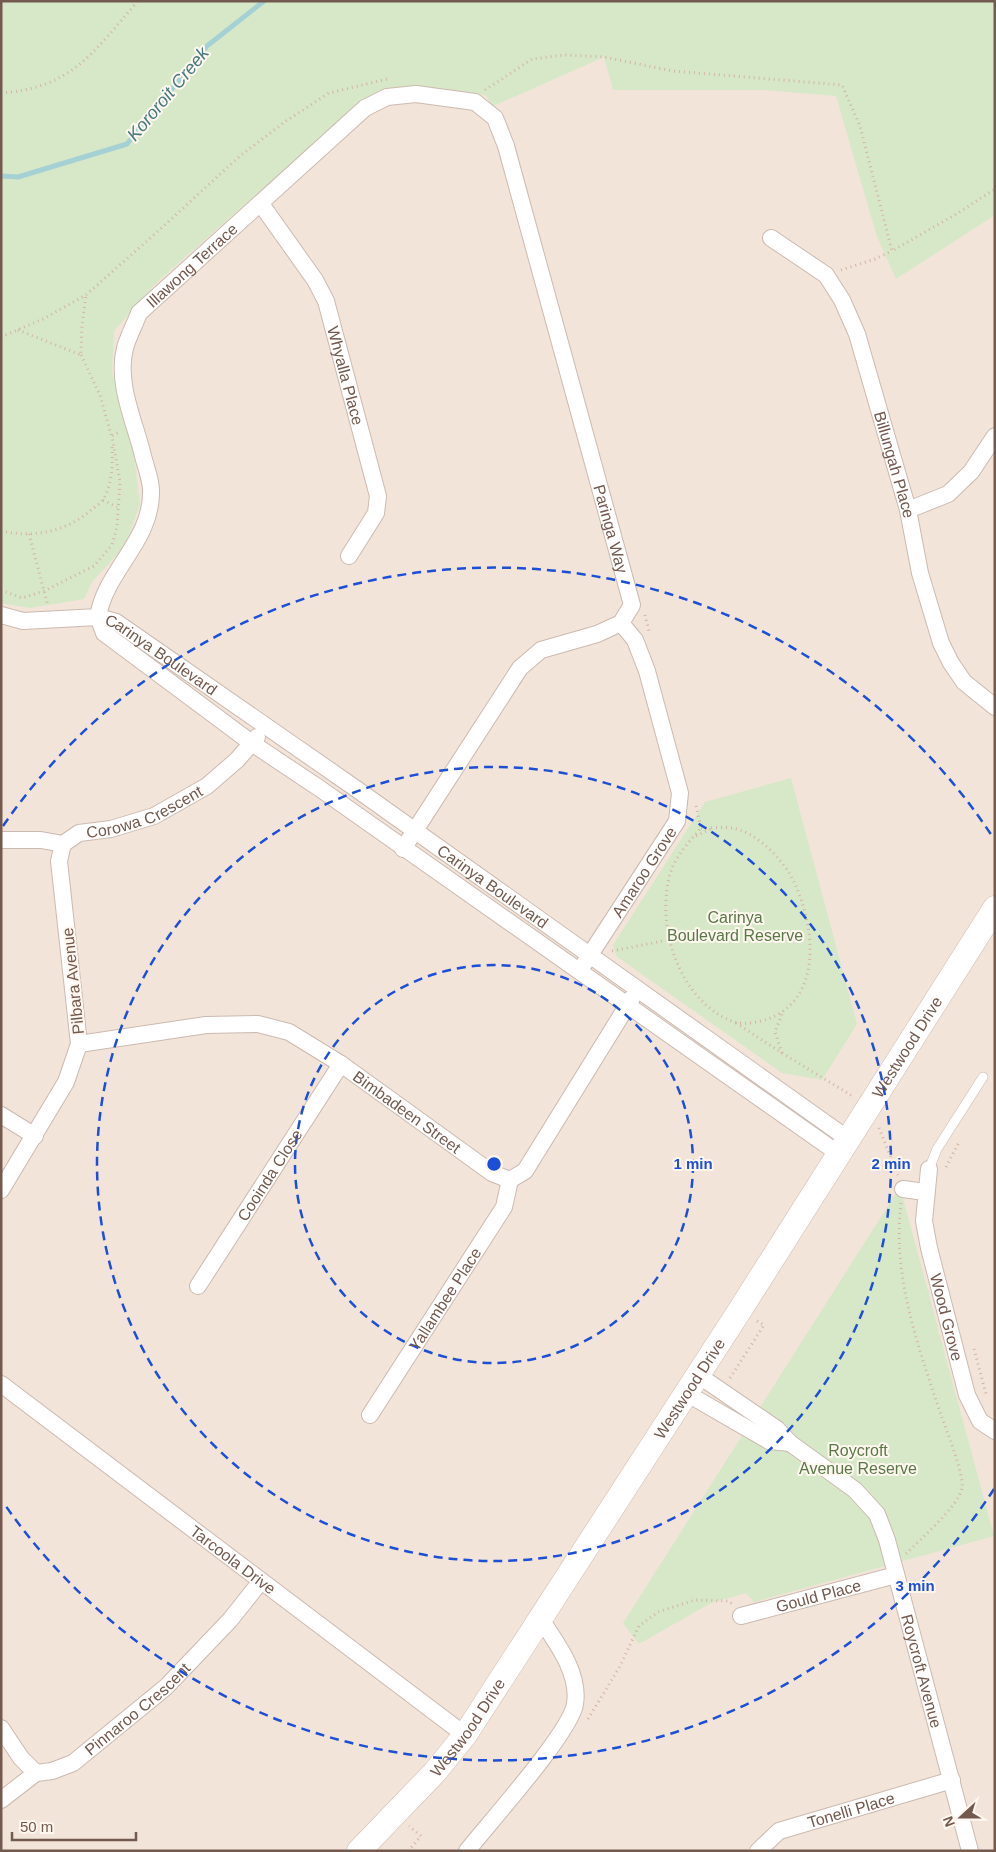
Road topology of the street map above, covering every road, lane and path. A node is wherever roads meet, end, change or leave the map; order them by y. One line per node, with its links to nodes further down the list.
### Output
1 (138, 1): 4 (path)
2 (390, 80): 11 (path)
3 (477, 88): 9 (path)
4 (1, 93)
5 (495, 118): 7 (street, Illawong Terrace); 28 (street, Paringa Way)
6 (995, 189): 9 (path)
7 (262, 204): 22 (street, Whyalla Place); 26 (street, Illawong Terrace)
8 (771, 238): 10 (street, Billungah Place)
9 (892, 251): 10 (path)
10 (826, 275): 19 (street, Billungah Place)
11 (86, 295): 12 (path); 14 (path)
12 (17, 330): 13 (path); 14 (path)
13 (1, 337)
14 (82, 355): 15 (path)
15 (112, 436): 17 (path); 18 (path)
16 (995, 436): 19 (street)
17 (103, 500): 18 (path); 21 (path)
18 (117, 507): 24 (path)
19 (908, 510): 31 (street, Billungah Place)
20 (1, 531): 21 (path)
21 (29, 534): 24 (path)
22 (349, 556)
23 (1, 590): 24 (path)
24 (44, 591): 27 (path)
25 (1, 615): 27 (street)
26 (98, 617): 27 (street); 29 (street, Carinya Boulevard); 30 (street, Carinya Boulevard)
27 (52, 618)
28 (621, 623): 36 (street); 44 (street, Amaroo Grove)
29 (178, 665): 30 (lane); 32 (street, Carinya Boulevard)
30 (167, 680): 33 (street, Carinya Boulevard)
31 (995, 707)
32 (264, 726): 33 (street, Corowa Crescent); 34 (street, Carinya Boulevard)
33 (253, 744): 34 (street, Carinya Boulevard); 38 (street, Corowa Crescent)
34 (324, 779): 35 (street, Carinya Boulevard)
35 (350, 797): 36 (street, Carinya Boulevard); 39 (street, Carinya Boulevard)
36 (414, 832): 39 (street); 40 (street, Carinya Boulevard)
37 (1, 840): 38 (street)
38 (62, 844): 51 (street, Pilbara Avenue)
39 (403, 849): 41 (street, Carinya Boulevard)
40 (504, 895): 41 (lane); 44 (street, Carinya Boulevard)
41 (494, 913): 45 (street, Carinya Boulevard)
42 (993, 914): 58 (street, Westwood Drive)
43 (668, 940): 44 (path); 48 (path); 49 (path)
44 (598, 954): 45 (street, Amaroo Grove); 46 (street, Carinya Boulevard)
45 (578, 972): 47 (street, Carinya Boulevard)
46 (637, 990): 47 (street); 50 (street, Carinya Boulevard)
47 (627, 1006): 52 (street, Carinya Boulevard); 65 (street)
48 (782, 1013): 49 (path); 53 (path)
49 (736, 1023): 53 (path)
50 (698, 1034): 52 (lane); 56 (street, Carinya Boulevard)
51 (79, 1044): 54 (street, Bimbadeen Street); 61 (street, Pilbara Avenue)
52 (687, 1049): 57 (street, Carinya Boulevard)
53 (782, 1053): 58 (path)
54 (342, 1064): 65 (street, Bimbadeen Street); 69 (street, Cooinda Close)
55 (983, 1077): 63 (lane, Wood Grove)
56 (767, 1082): 57 (lane); 62 (street, Carinya Boulevard)
57 (755, 1096): 62 (street, Carinya Boulevard)
58 (869, 1107): 62 (street, Westwood Drive); 66 (path)
59 (1, 1115): 61 (street)
60 (963, 1134): 64 (path)
61 (34, 1136): 67 (street, Pilbara Avenue)
62 (843, 1147): 70 (street, Westwood Drive)
63 (929, 1168): 68 (street, Wood Grove)
64 (945, 1176)
65 (510, 1180): 76 (street, Yallambee Place)
66 (903, 1189): 68 (street); 78 (path)
67 (1, 1190)
68 (925, 1192): 77 (street, Wood Grove)
69 (198, 1286)
70 (740, 1310): 72 (path); 74 (street, Westwood Drive)
71 (972, 1344): 75 (path)
72 (728, 1381)
73 (1, 1384): 80 (street, Tarcoola Drive)
74 (692, 1384): 79 (street, Roycroft Avenue); 82 (street, Westwood Drive)
75 (987, 1399)
76 (370, 1415)
77 (995, 1432)
78 (905, 1555)
79 (896, 1575): 81 (street, Gould Place); 87 (street, Roycroft Avenue)
80 (261, 1581): 85 (street, Tarcoola Drive); 86 (street, Pinnaroo Crescent)
81 (741, 1616): 83 (path)
82 (540, 1618): 85 (street, Westwood Drive); 92 (street)
83 (586, 1722)
84 (1, 1728): 86 (street)
85 (465, 1735): 90 (street, Westwood Drive)
86 (36, 1773): 88 (street)
87 (952, 1780): 93 (street, Tonelli Place); 94 (street, Roycroft Avenue)
88 (1, 1800)
89 (409, 1826): 91 (path)
90 (360, 1850)
91 (408, 1851)
92 (466, 1851)
93 (758, 1851)
94 (970, 1851)

